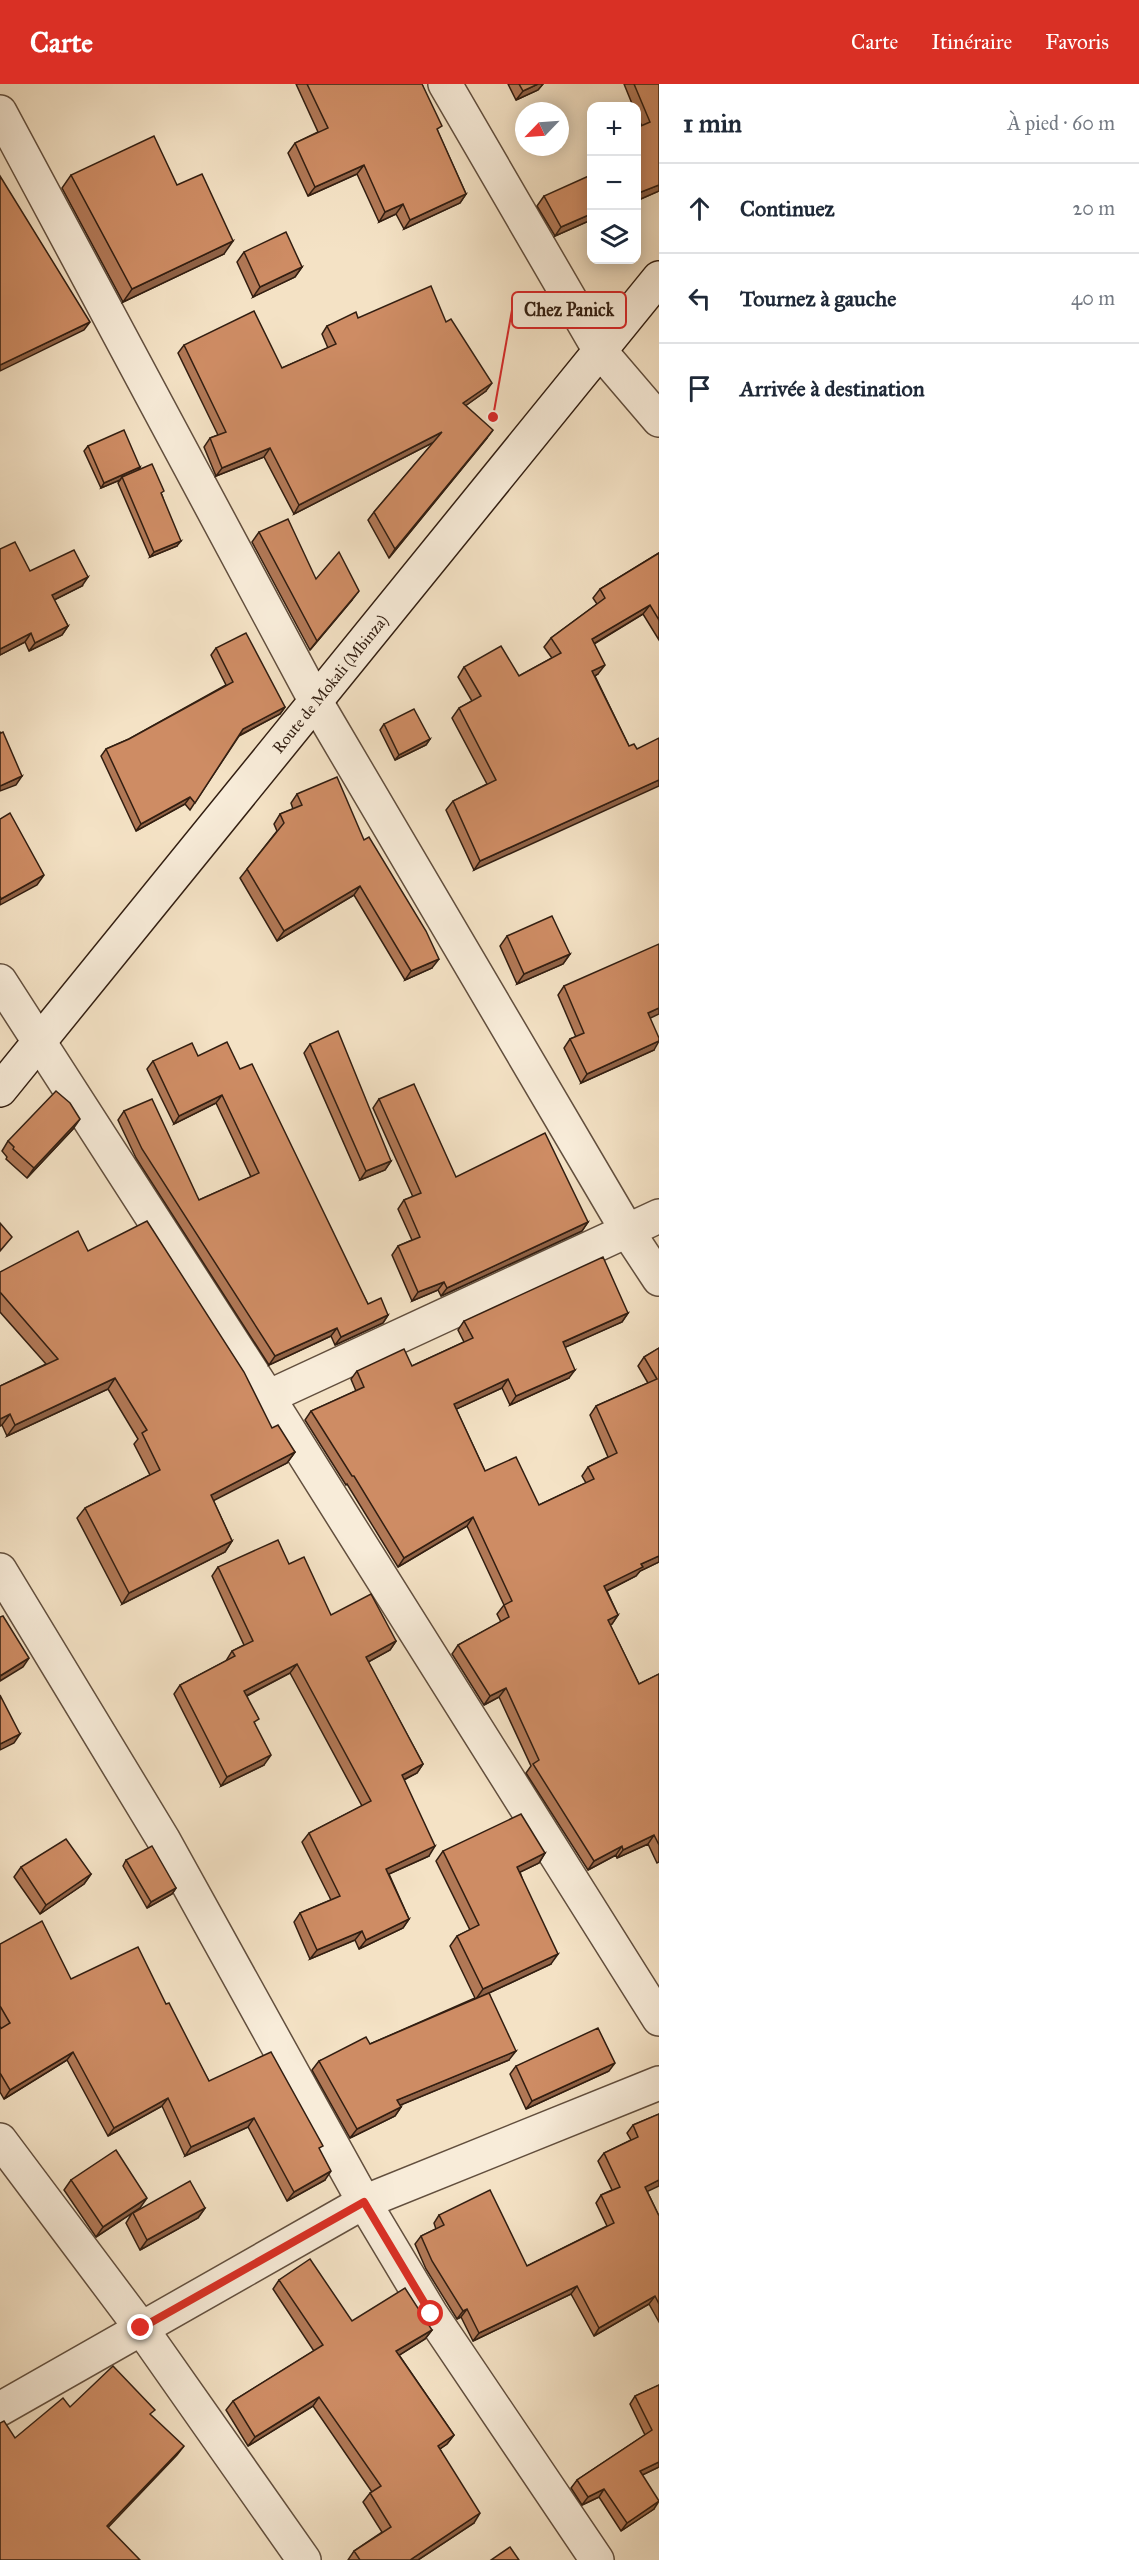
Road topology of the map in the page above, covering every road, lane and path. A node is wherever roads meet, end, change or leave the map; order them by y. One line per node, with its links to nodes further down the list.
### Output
1 (445, 84): 4 (street)
2 (0, 112): 6 (street)
3 (659, 278): 4 (street, Route de Mokali (Mbinza))
4 (600, 351): 5 (street); 6 (street, Route de Mokali (Mbinza))
5 (659, 420)
6 (316, 702): 8 (street, Route de Mokali (Mbinza)); 11 (street)
7 (0, 981): 8 (street)
8 (38, 1041): 9 (street, Route de Mokali (Mbinza)); 13 (street)
9 (0, 1090)
10 (659, 1216): 11 (street)
11 (628, 1232): 12 (street); 13 (street)
12 (659, 1280)
13 (268, 1397): 15 (street)
14 (0, 1570): 18 (street)
15 (659, 2019)
16 (659, 2083): 18 (street)
17 (0, 2140): 19 (street)
18 (364, 2202): 19 (street); 22 (street)
19 (141, 2328): 20 (street); 21 (street)
20 (0, 2409)
21 (304, 2560)
22 (597, 2560)

